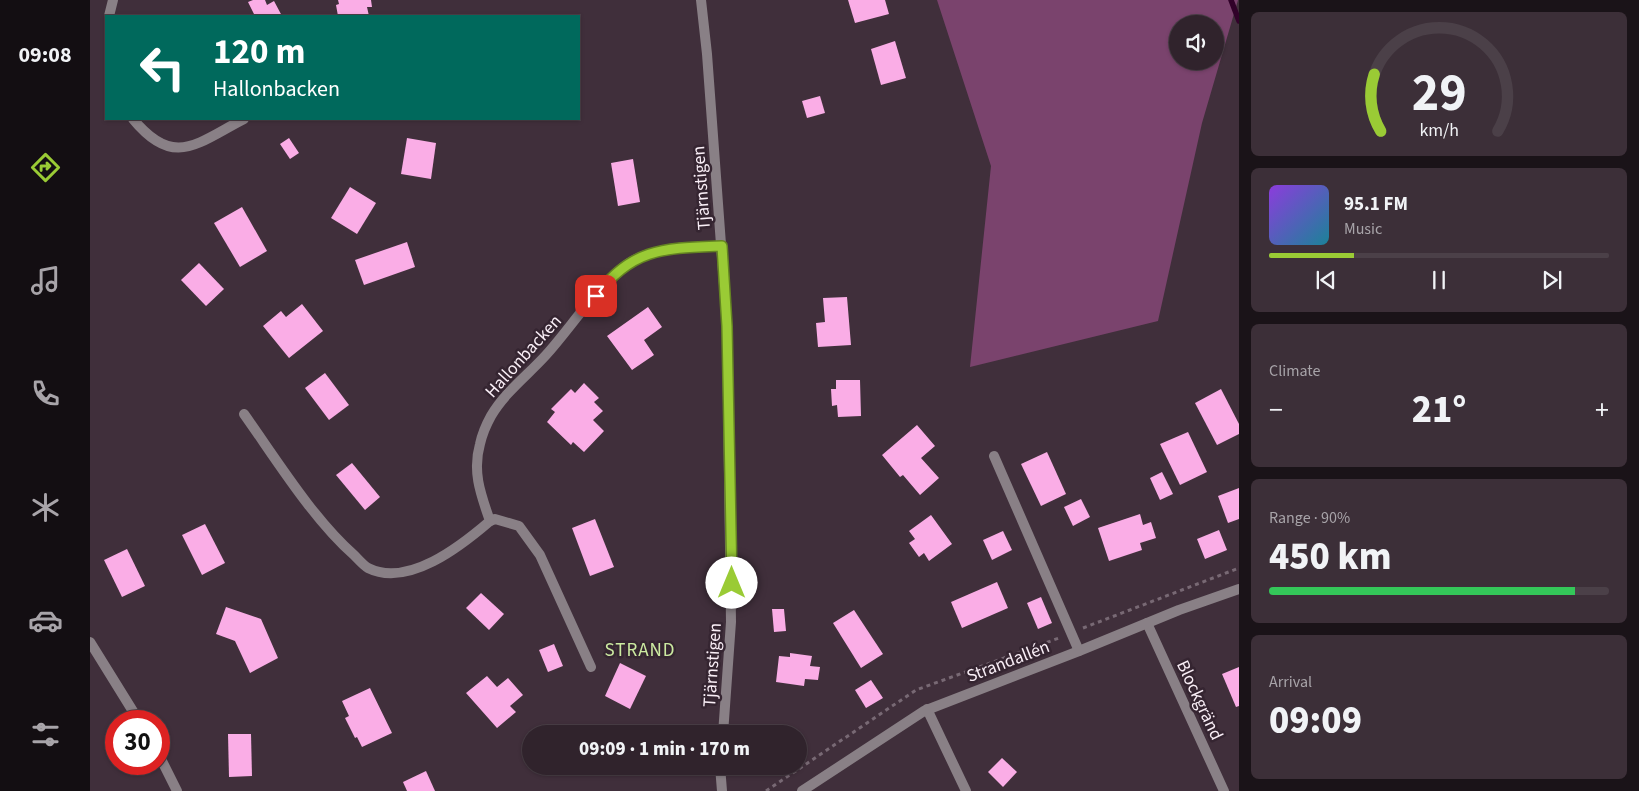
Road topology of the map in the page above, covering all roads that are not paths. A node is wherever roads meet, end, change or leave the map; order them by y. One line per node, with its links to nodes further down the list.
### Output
1 (113, 0): 3 (street)
2 (701, 0): 6 (street, Tjärnstigen)
3 (109, 15)
4 (134, 120): 5 (street)
5 (242, 120)
6 (722, 246): 9 (street, Hallonbacken); 17 (street, Tjärnstigen)
7 (244, 414): 9 (street)
8 (994, 456): 13 (street)
9 (490, 522): 14 (street)
10 (1239, 589): 11 (street, Strandallén)
11 (1147, 623): 13 (street, Strandallén); 24 (street, Blockgränd)
12 (90, 642): 16 (street)
13 (1080, 652): 15 (street, Strandallén)
14 (591, 667)
15 (928, 709): 22 (street, Strandallén); 23 (street)
16 (132, 710)
17 (723, 725)
18 (170, 775): 20 (street)
19 (721, 775): 21 (street)
20 (178, 791)
21 (722, 791)
22 (802, 791)
23 (966, 791)
24 (1224, 791)

